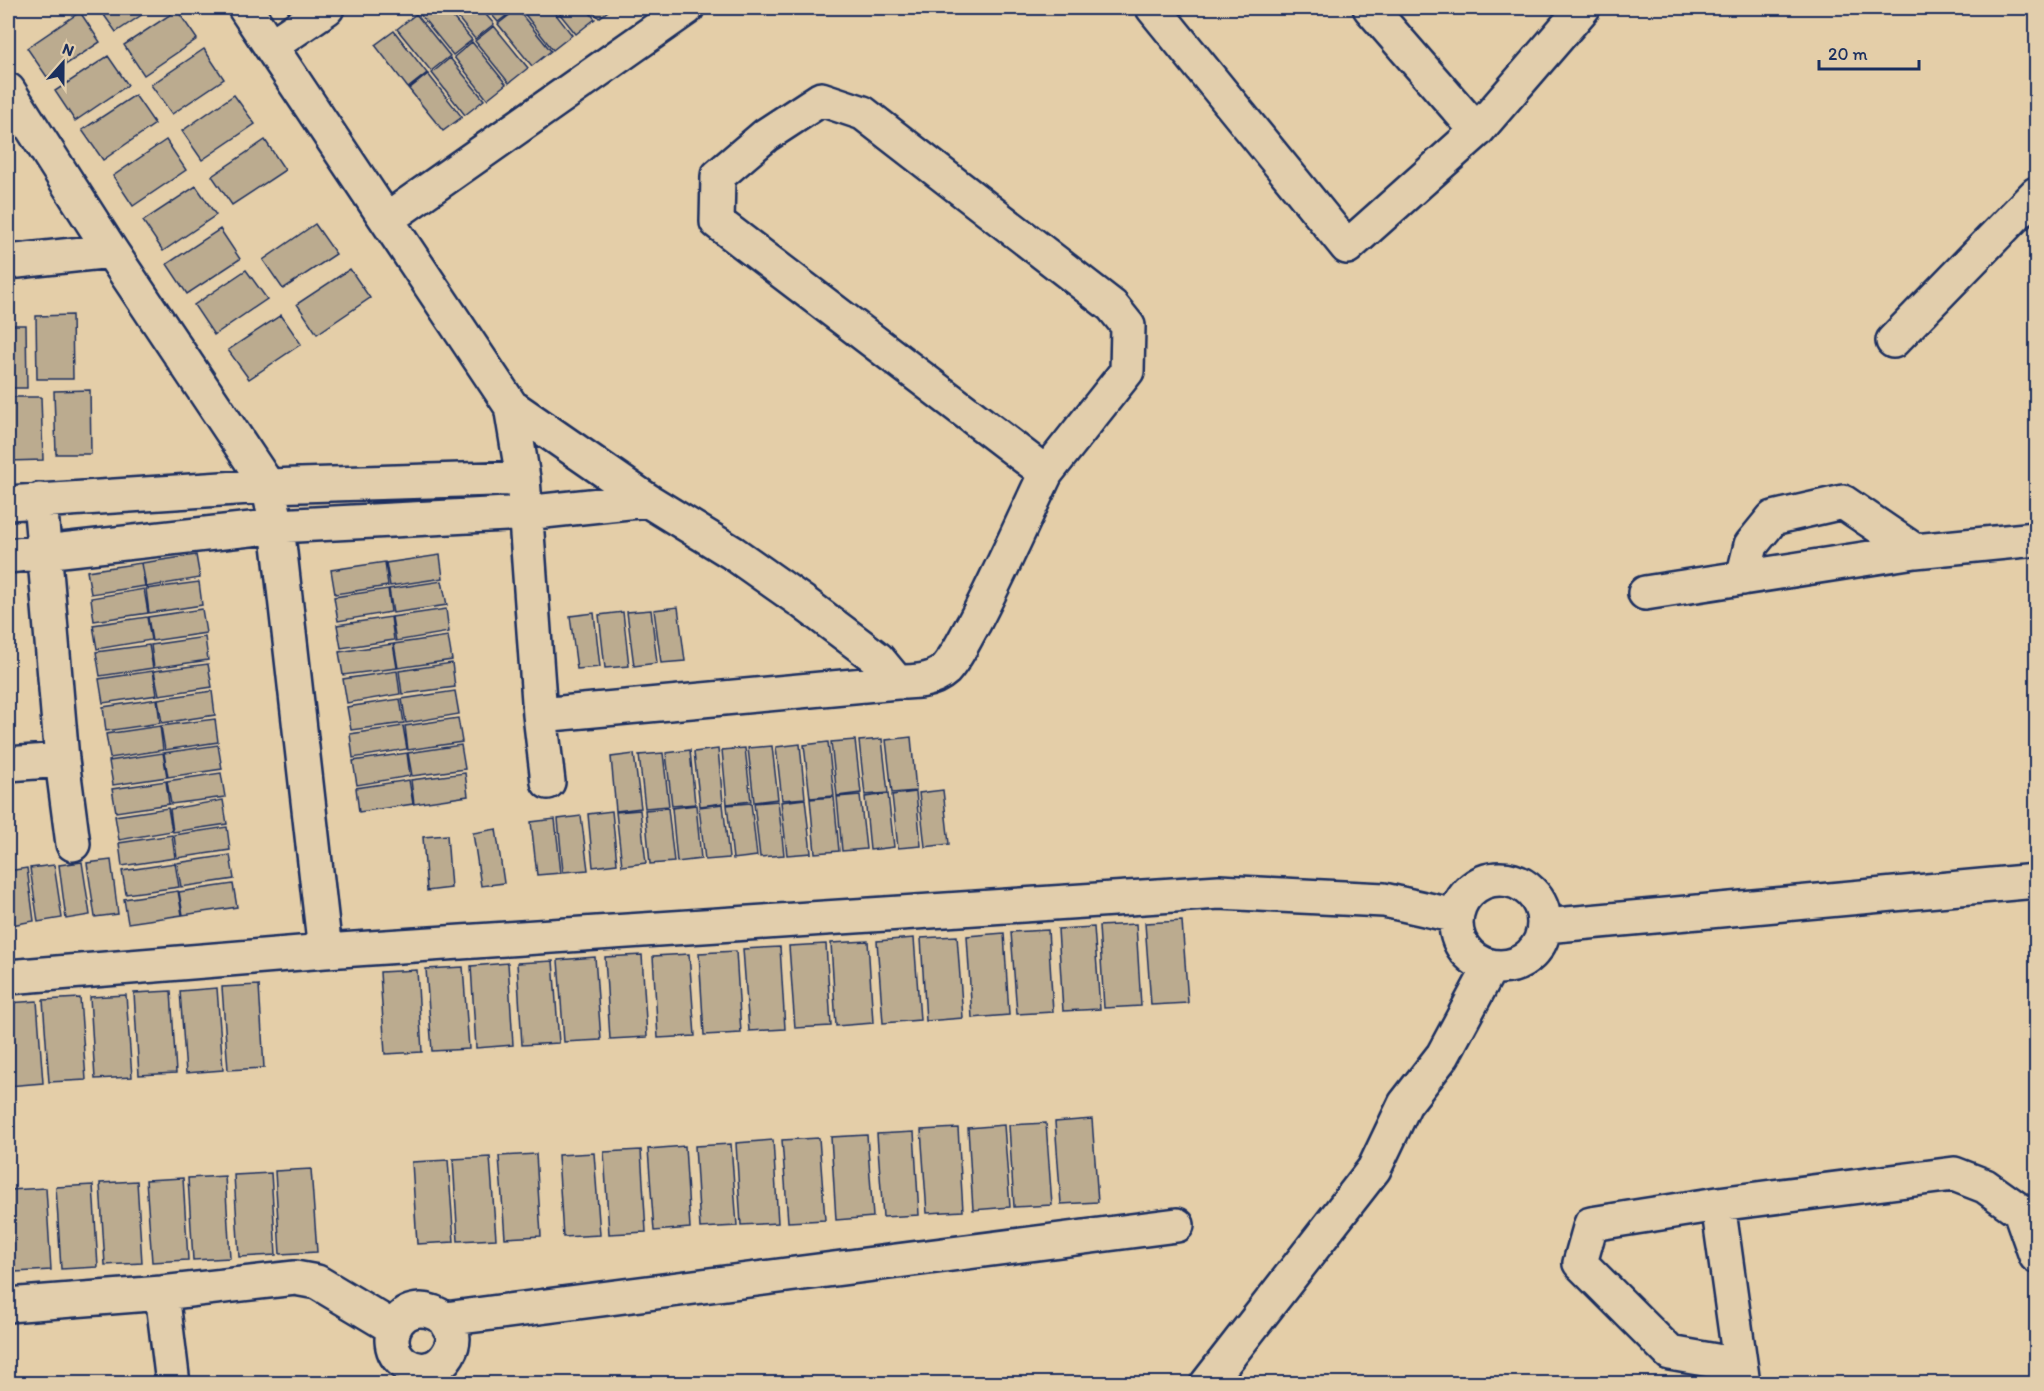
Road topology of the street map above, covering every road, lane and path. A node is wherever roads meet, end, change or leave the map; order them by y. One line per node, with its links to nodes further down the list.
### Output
1 (245, 8): 7 (street)
2 (327, 8): 7 (street)
3 (687, 8): 11 (street)
4 (1153, 8): 9 (street)
5 (1370, 8): 9 (street)
6 (1584, 8): 9 (street)
7 (271, 46): 11 (street)
8 (8, 90): 12 (street)
9 (1477, 131)
10 (2037, 194): 14 (street)
11 (387, 219): 15 (street)
12 (111, 251): 13 (street); 18 (street)
13 (8, 262)
14 (1893, 341)
15 (511, 406): 17 (street); 20 (street)
16 (1046, 473): 16 (street); 30 (street)
17 (523, 478): 18 (street); 22 (street)
18 (268, 486): 19 (street); 23 (street)
19 (39, 500): 21 (street); 26 (street)
20 (647, 500): 22 (street); 30 (street)
21 (8, 503)
22 (525, 513): 23 (street); 31 (street)
23 (277, 526): 26 (street); 39 (street)
24 (2037, 539): 25 (street)
25 (1915, 552): 28 (street); 28 (street)
26 (44, 554): 27 (street); 32 (street)
27 (8, 556)
28 (1743, 578): 29 (street)
29 (1645, 593)
30 (897, 682): 31 (street)
31 (540, 715): 34 (street)
32 (62, 760): 33 (street); 35 (street)
33 (8, 764)
34 (548, 782)
35 (73, 844)
36 (2037, 881): 38 (street)
37 (1456, 916): 38 (street); 39 (street); 40 (street)
38 (1545, 926): 40 (street)
39 (325, 951): 41 (street)
40 (1491, 966): 53 (street)
41 (8, 977)
42 (1718, 1204): 43 (street); 50 (street); 50 (street)
43 (2028, 1207): 45 (street)
44 (1177, 1225): 48 (street)
45 (2037, 1256)
46 (162, 1293): 47 (street); 49 (street); 52 (street)
47 (8, 1305)
48 (445, 1319): 49 (street); 51 (street)
49 (394, 1328): 51 (street)
50 (1741, 1374)
51 (444, 1376)
52 (173, 1383)
53 (1207, 1383)

